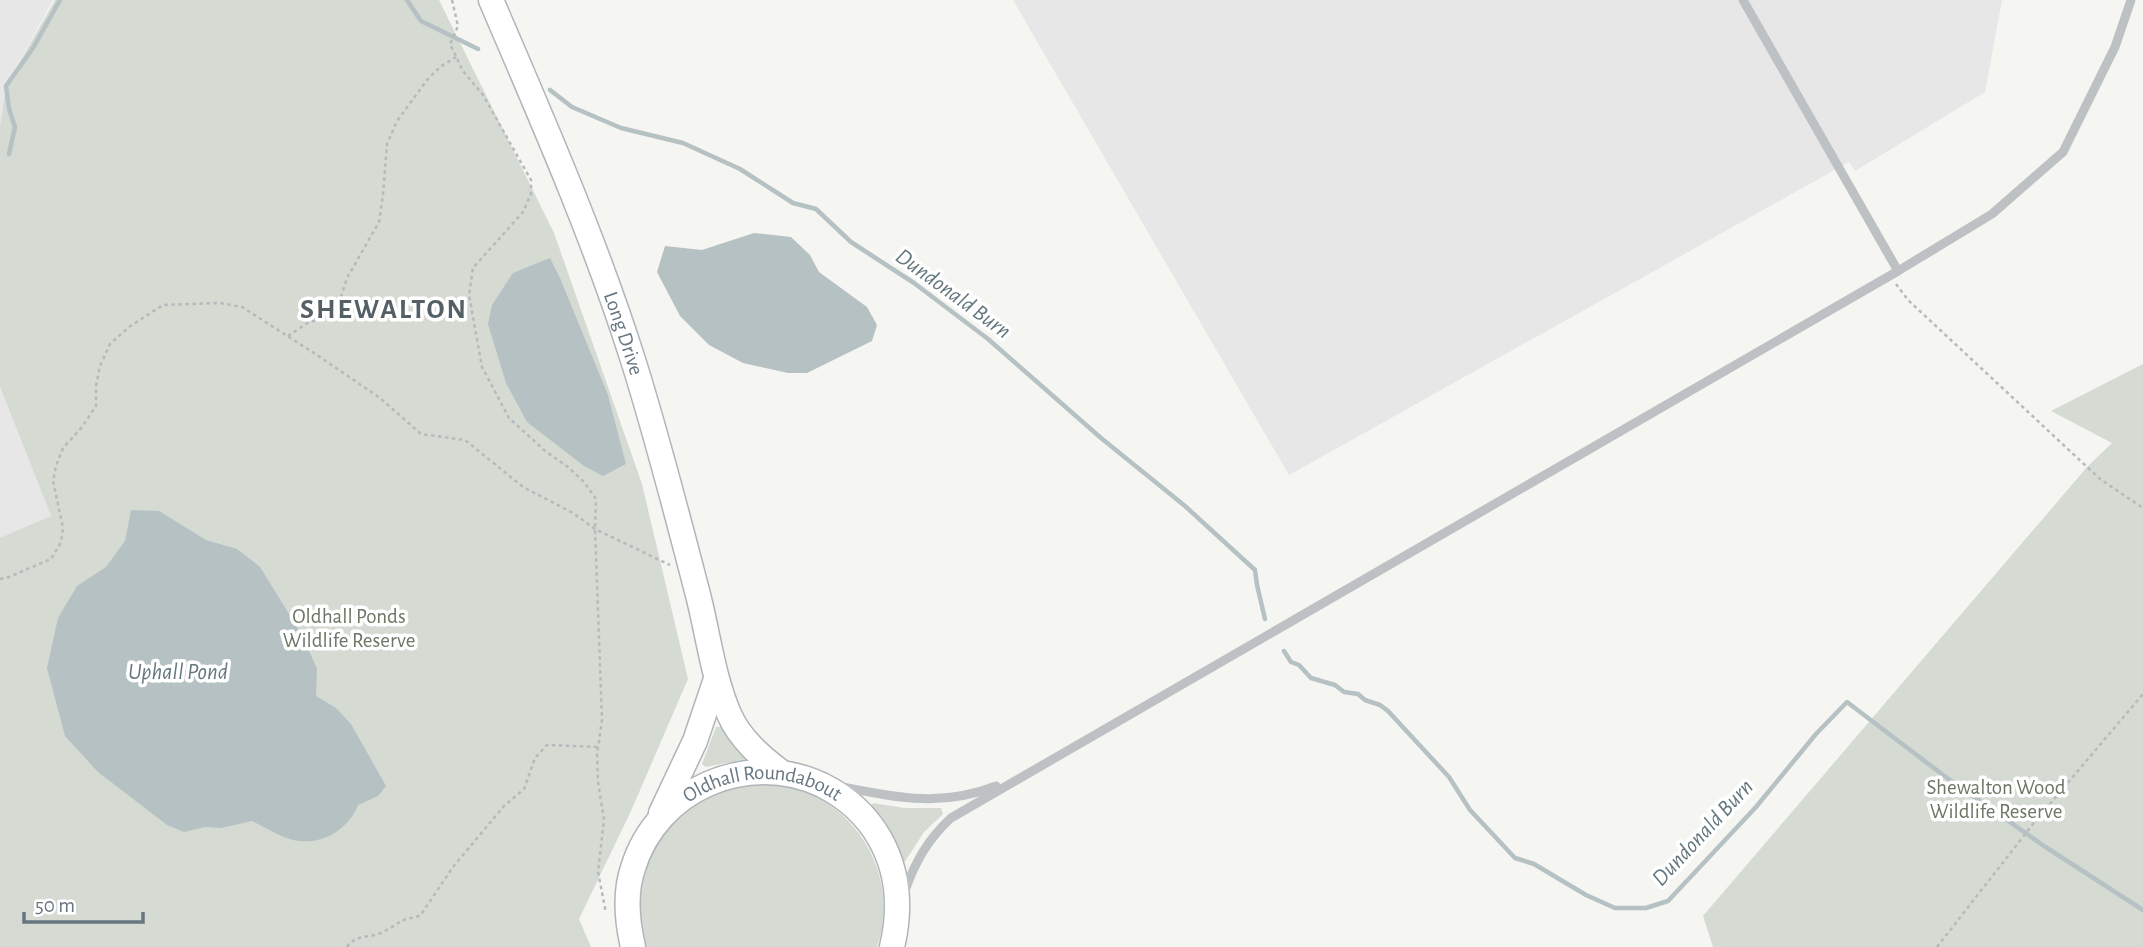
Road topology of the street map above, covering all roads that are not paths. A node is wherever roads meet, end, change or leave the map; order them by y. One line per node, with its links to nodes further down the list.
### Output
1 (491, 0): 5 (main road, Long Drive)
2 (1743, 0): 4 (lane)
3 (2131, 0): 4 (lane)
4 (1894, 273): 7 (lane)
5 (716, 680): 6 (main road, Long Drive); 9 (main road)
6 (781, 772): 8 (main road, Oldhall Roundabout); 9 (main road, Oldhall Roundabout)
7 (1019, 778): 8 (lane); 10 (lane)
8 (813, 781): 10 (main road, Oldhall Roundabout)
9 (656, 823): 11 (main road, Oldhall Roundabout)
10 (898, 909): 12 (main road, Oldhall Roundabout)
11 (633, 947)
12 (892, 947)

